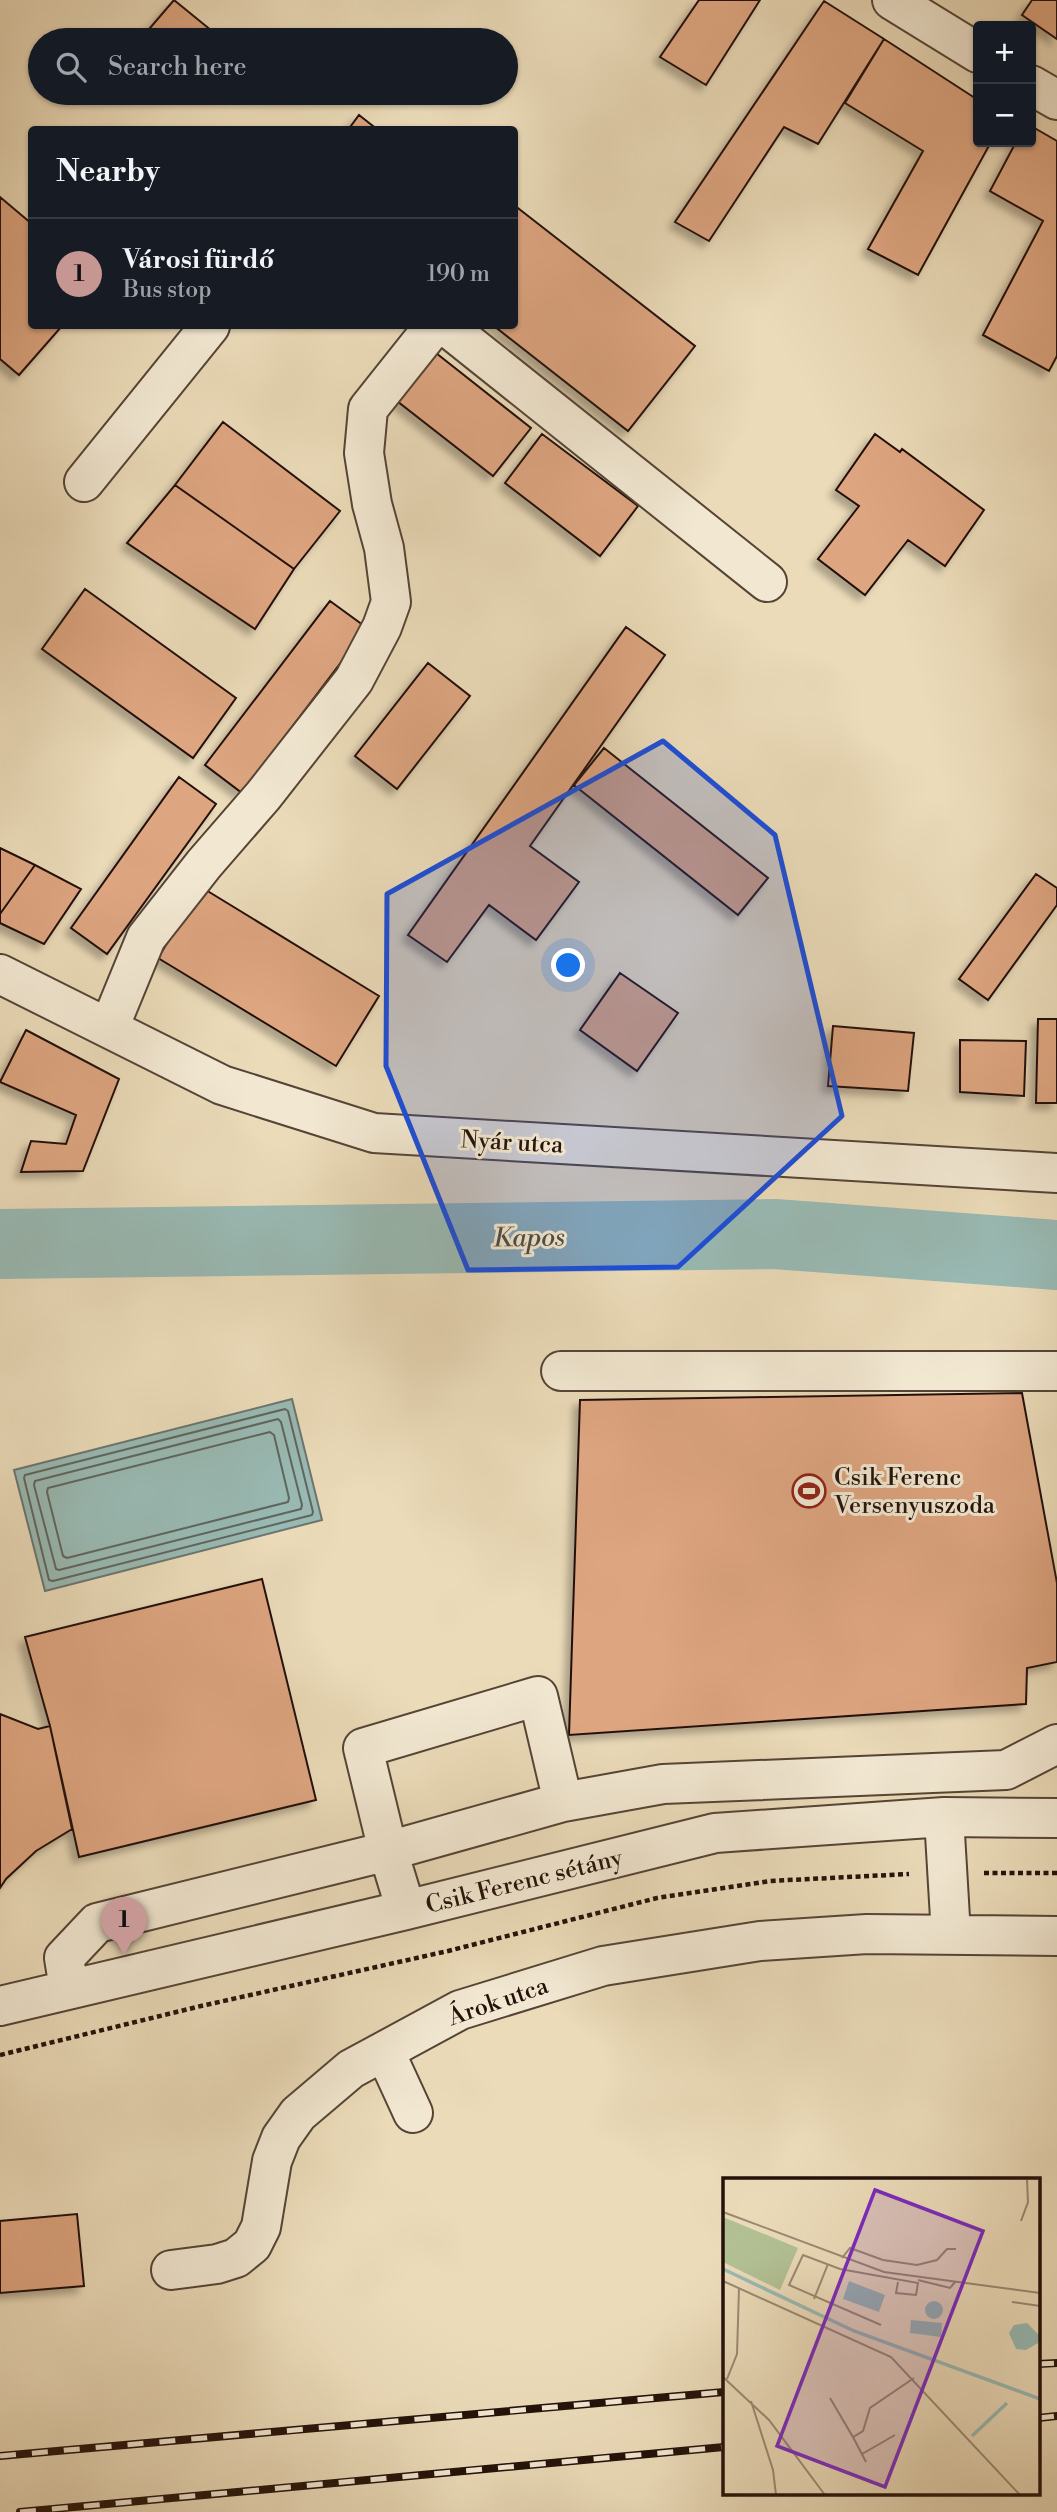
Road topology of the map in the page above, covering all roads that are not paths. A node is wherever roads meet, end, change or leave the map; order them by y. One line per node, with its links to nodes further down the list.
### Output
1 (892, 0): 2 (street)
2 (973, 50)
3 (1036, 88): 4 (street)
4 (1057, 100)
5 (208, 329): 8 (street)
6 (432, 329): 11 (street)
7 (450, 329): 9 (street)
8 (84, 482)
9 (767, 582)
10 (0, 974): 11 (street, Nyár utca)
11 (108, 1028): 12 (street, Nyár utca)
12 (1057, 1174)
13 (561, 1371): 14 (street)
14 (1057, 1371)
15 (1057, 1744): 16 (street)
16 (564, 1802): 19 (street); 19 (street)
17 (944, 1817): 18 (street, Csik Ferenc sétány); 20 (street, Csik Ferenc sétány); 21 (street)
18 (1057, 1818)
19 (388, 1851): 20 (street); 23 (street)
20 (406, 1910): 23 (street, Csik Ferenc sétány)
21 (951, 1935): 22 (street, Árok utca); 25 (street, Árok utca)
22 (1057, 1936)
23 (69, 1989): 24 (street, Csik Ferenc sétány)
24 (0, 2006)
25 (385, 2052): 26 (street); 27 (street, Árok utca)
26 (413, 2113)
27 (171, 2270)

